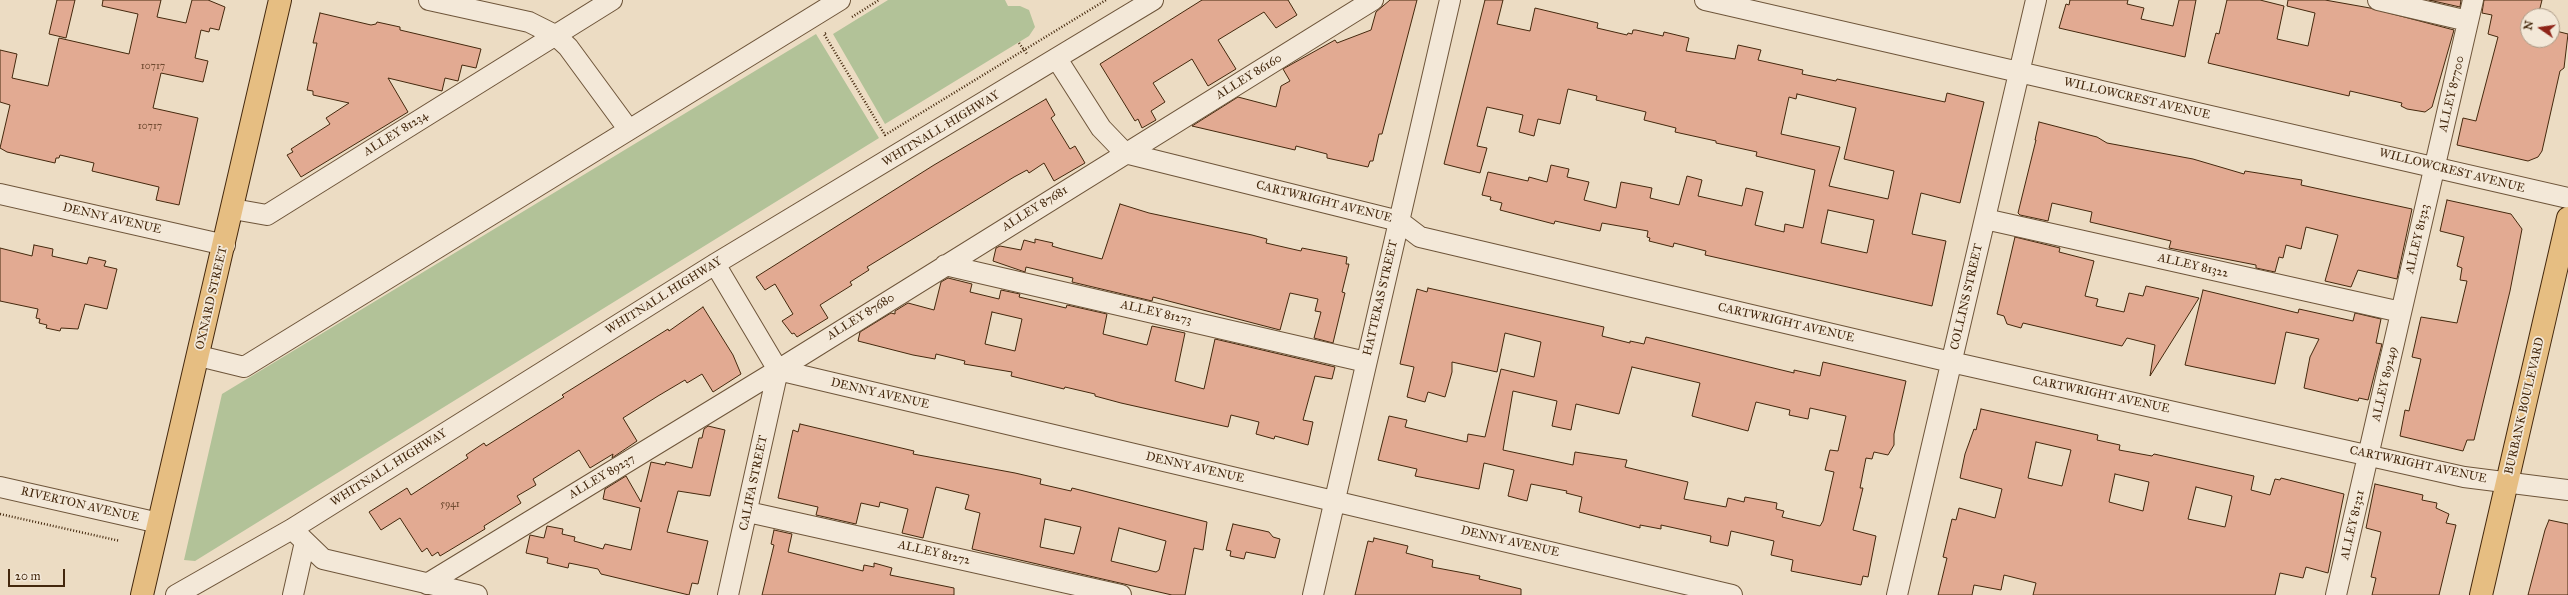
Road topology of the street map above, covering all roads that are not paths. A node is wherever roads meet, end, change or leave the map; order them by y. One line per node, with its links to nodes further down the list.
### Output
1 (280, 0): 21 (main road, OXNARD STREET)
2 (429, 0): 13 (street)
3 (612, 0): 13 (street, ALLEY 81234)
4 (840, 0): 16 (street)
5 (1153, 0): 14 (street, WHITNALL HIGHWAY)
6 (1373, 0): 17 (street, ALLEY 86160)
7 (1450, 0): 24 (street, HATTERAS STREET)
8 (1705, 0): 15 (street, WILLOWCREST AVENUE)
9 (2036, 0): 15 (street, COLLINS STREET)
10 (2378, 0): 12 (street)
11 (2473, 0): 12 (street, ALLEY 87700)
12 (2468, 21): 18 (street, ALLEY 87700)
13 (555, 35): 16 (street); 21 (street, ALLEY 81234)
14 (1058, 59): 17 (street); 26 (street, WHITNALL HIGHWAY)
15 (2019, 72): 18 (street, WILLOWCREST AVENUE); 23 (street, COLLINS STREET)
16 (628, 130): 29 (street)
17 (1125, 153): 24 (street, CARTWRIGHT AVENUE); 27 (street, ALLEY 87681)
18 (2435, 166): 20 (street, WILLOWCREST AVENUE); 28 (street, ALLEY 81323)
19 (0, 194): 25 (street, DENNY AVENUE)
20 (2568, 198)
21 (233, 208): 25 (main road, OXNARD STREET)
22 (2568, 218): 34 (main road, BURBANK BOULEVARD)
23 (1985, 219): 28 (street, ALLEY 81322); 31 (street, COLLINS STREET)
24 (1399, 221): 30 (street, HATTERAS STREET); 31 (street, CARTWRIGHT AVENUE)
25 (224, 245): 29 (main road, OXNARD STREET)
26 (715, 264): 32 (street); 40 (street, WHITNALL HIGHWAY)
27 (945, 264): 30 (street, ALLEY 81273); 32 (street, ALLEY 87680)
28 (2401, 312): 33 (street, ALLEY 89249)
29 (199, 356): 39 (main road, OXNARD STREET)
30 (1366, 362): 37 (street, HATTERAS STREET)
31 (1951, 362): 33 (street, CARTWRIGHT AVENUE); 50 (street, COLLINS STREET)
32 (778, 370): 37 (street, DENNY AVENUE); 38 (street, CALIFA STREET); 41 (street, ALLEY 89237)
33 (2369, 456): 34 (street, CARTWRIGHT AVENUE); 51 (street, ALLEY 81321)
34 (2508, 482): 36 (street, CARTWRIGHT AVENUE); 52 (main road, BURBANK BOULEVARD)
35 (0, 487): 39 (street, RIVERTON AVENUE)
36 (2568, 490)
37 (1334, 501): 48 (street, HATTERAS STREET); 49 (street, DENNY AVENUE)
38 (748, 512): 46 (street, CALIFA STREET); 47 (street, ALLEY 81272)
39 (159, 523): 42 (main road, OXNARD STREET)
40 (298, 536): 41 (street); 43 (street, WHITNALL HIGHWAY); 44 (street)
41 (427, 584): 45 (street)
42 (142, 595)
43 (176, 595)
44 (293, 595)
45 (477, 595)
46 (728, 595)
47 (1121, 595)
48 (1313, 595)
49 (1732, 595)
50 (1897, 595)
51 (2336, 595)
52 (2481, 595)

